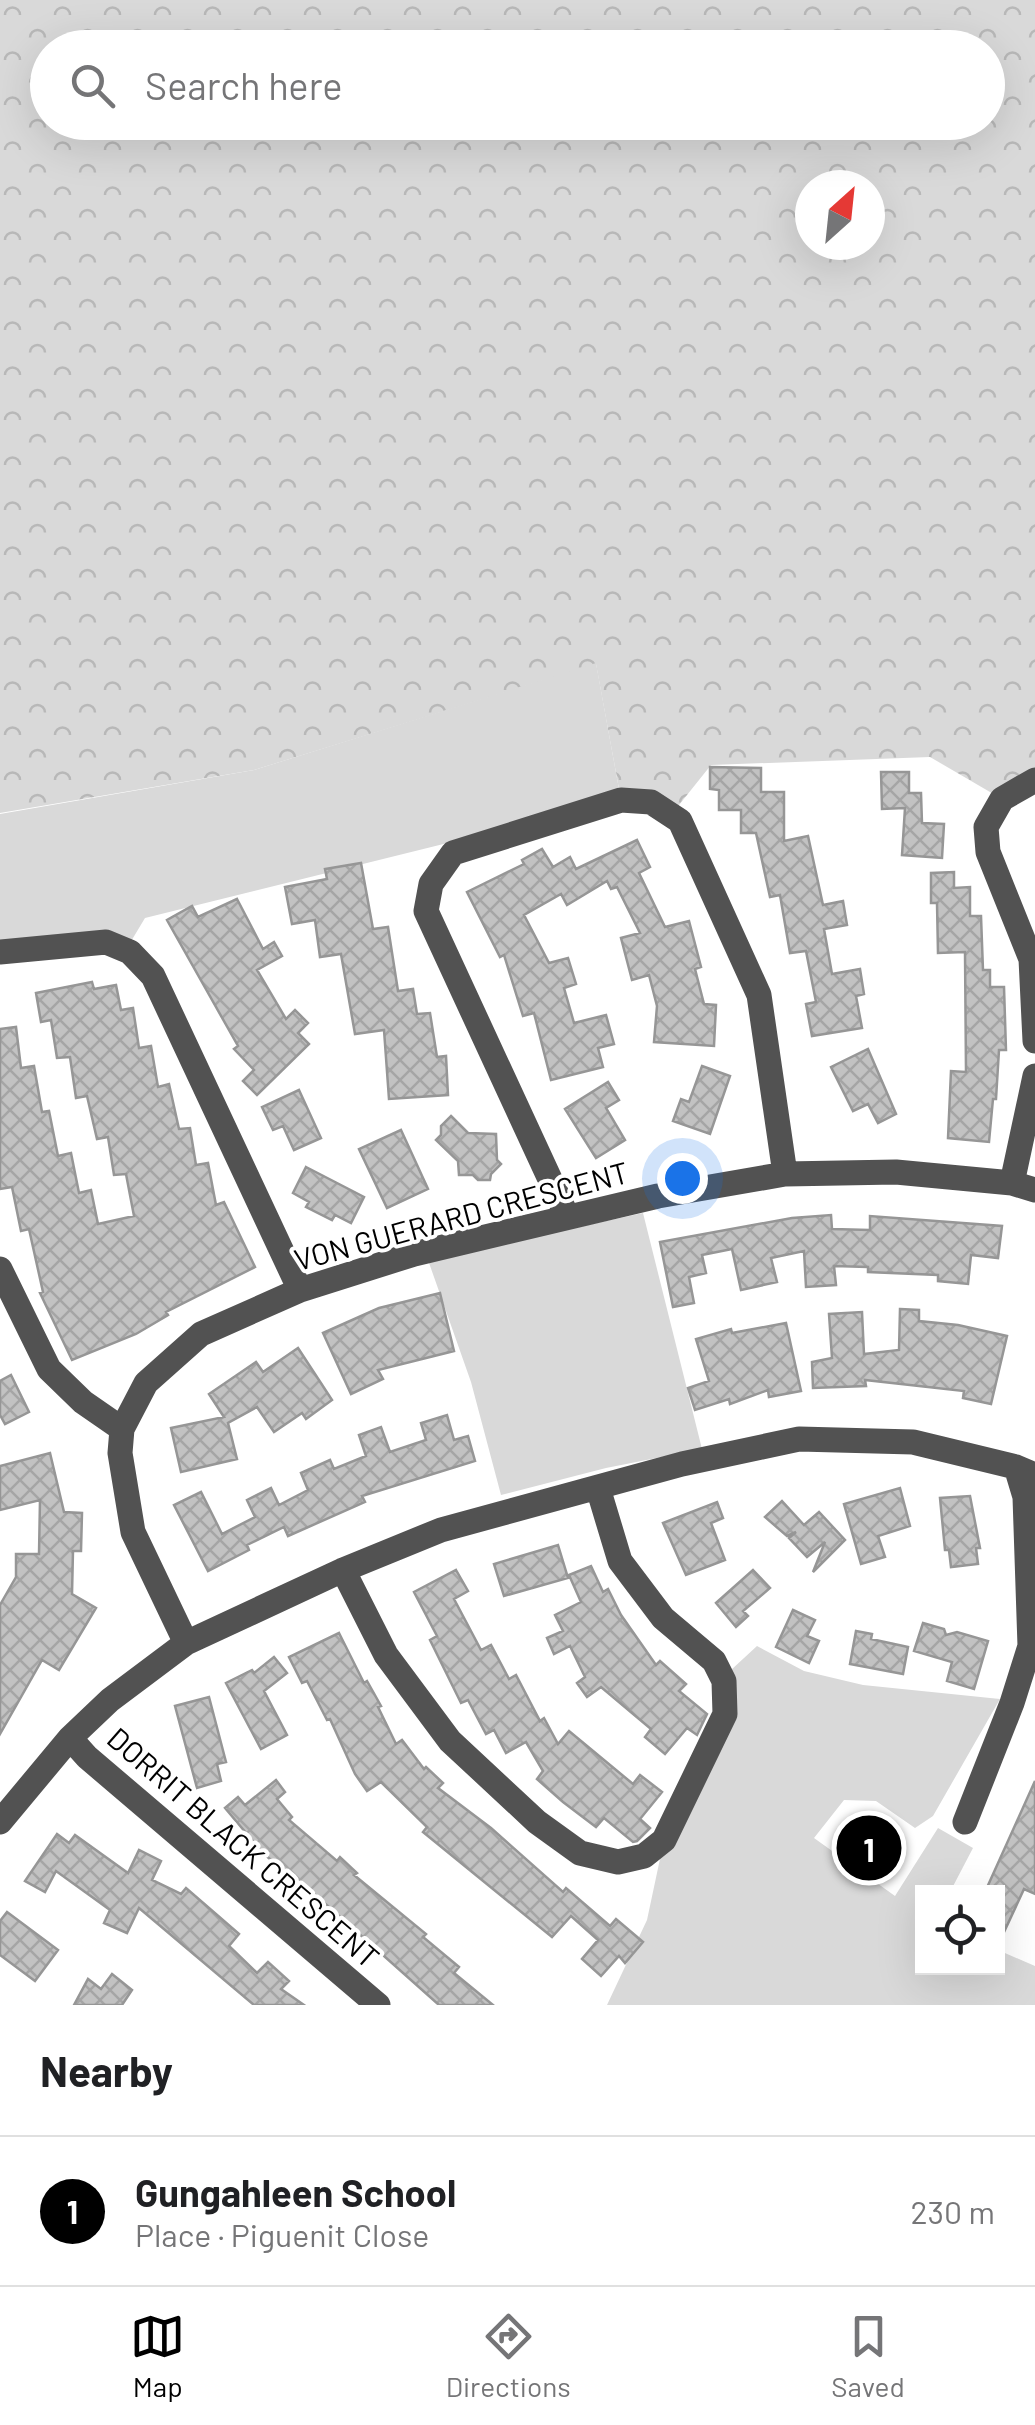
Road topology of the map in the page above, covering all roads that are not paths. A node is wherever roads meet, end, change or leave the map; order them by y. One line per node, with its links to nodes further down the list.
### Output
1 (1035, 780): 3 (street)
2 (0, 952): 9 (street)
3 (1035, 1040)
4 (1035, 1076): 6 (street)
5 (785, 1174): 6 (street, VON GUERARD CRESCENT); 7 (street, VON GUERARD CRESCENT); 7 (street)
6 (1024, 1186)
7 (567, 1216): 9 (street, VON GUERARD CRESCENT)
8 (0, 1269): 10 (street)
9 (300, 1290): 10 (street, VON GUERARD CRESCENT)
10 (122, 1430): 14 (street, VON GUERARD CRESCENT)
11 (1026, 1471): 12 (street); 17 (street)
12 (598, 1488): 13 (street); 13 (street)
13 (342, 1570): 14 (street)
14 (186, 1643): 15 (street)
15 (70, 1738): 16 (street); 18 (street, DORRIT BLACK CRESCENT)
16 (0, 1822)
17 (965, 1822)
18 (378, 2005)

